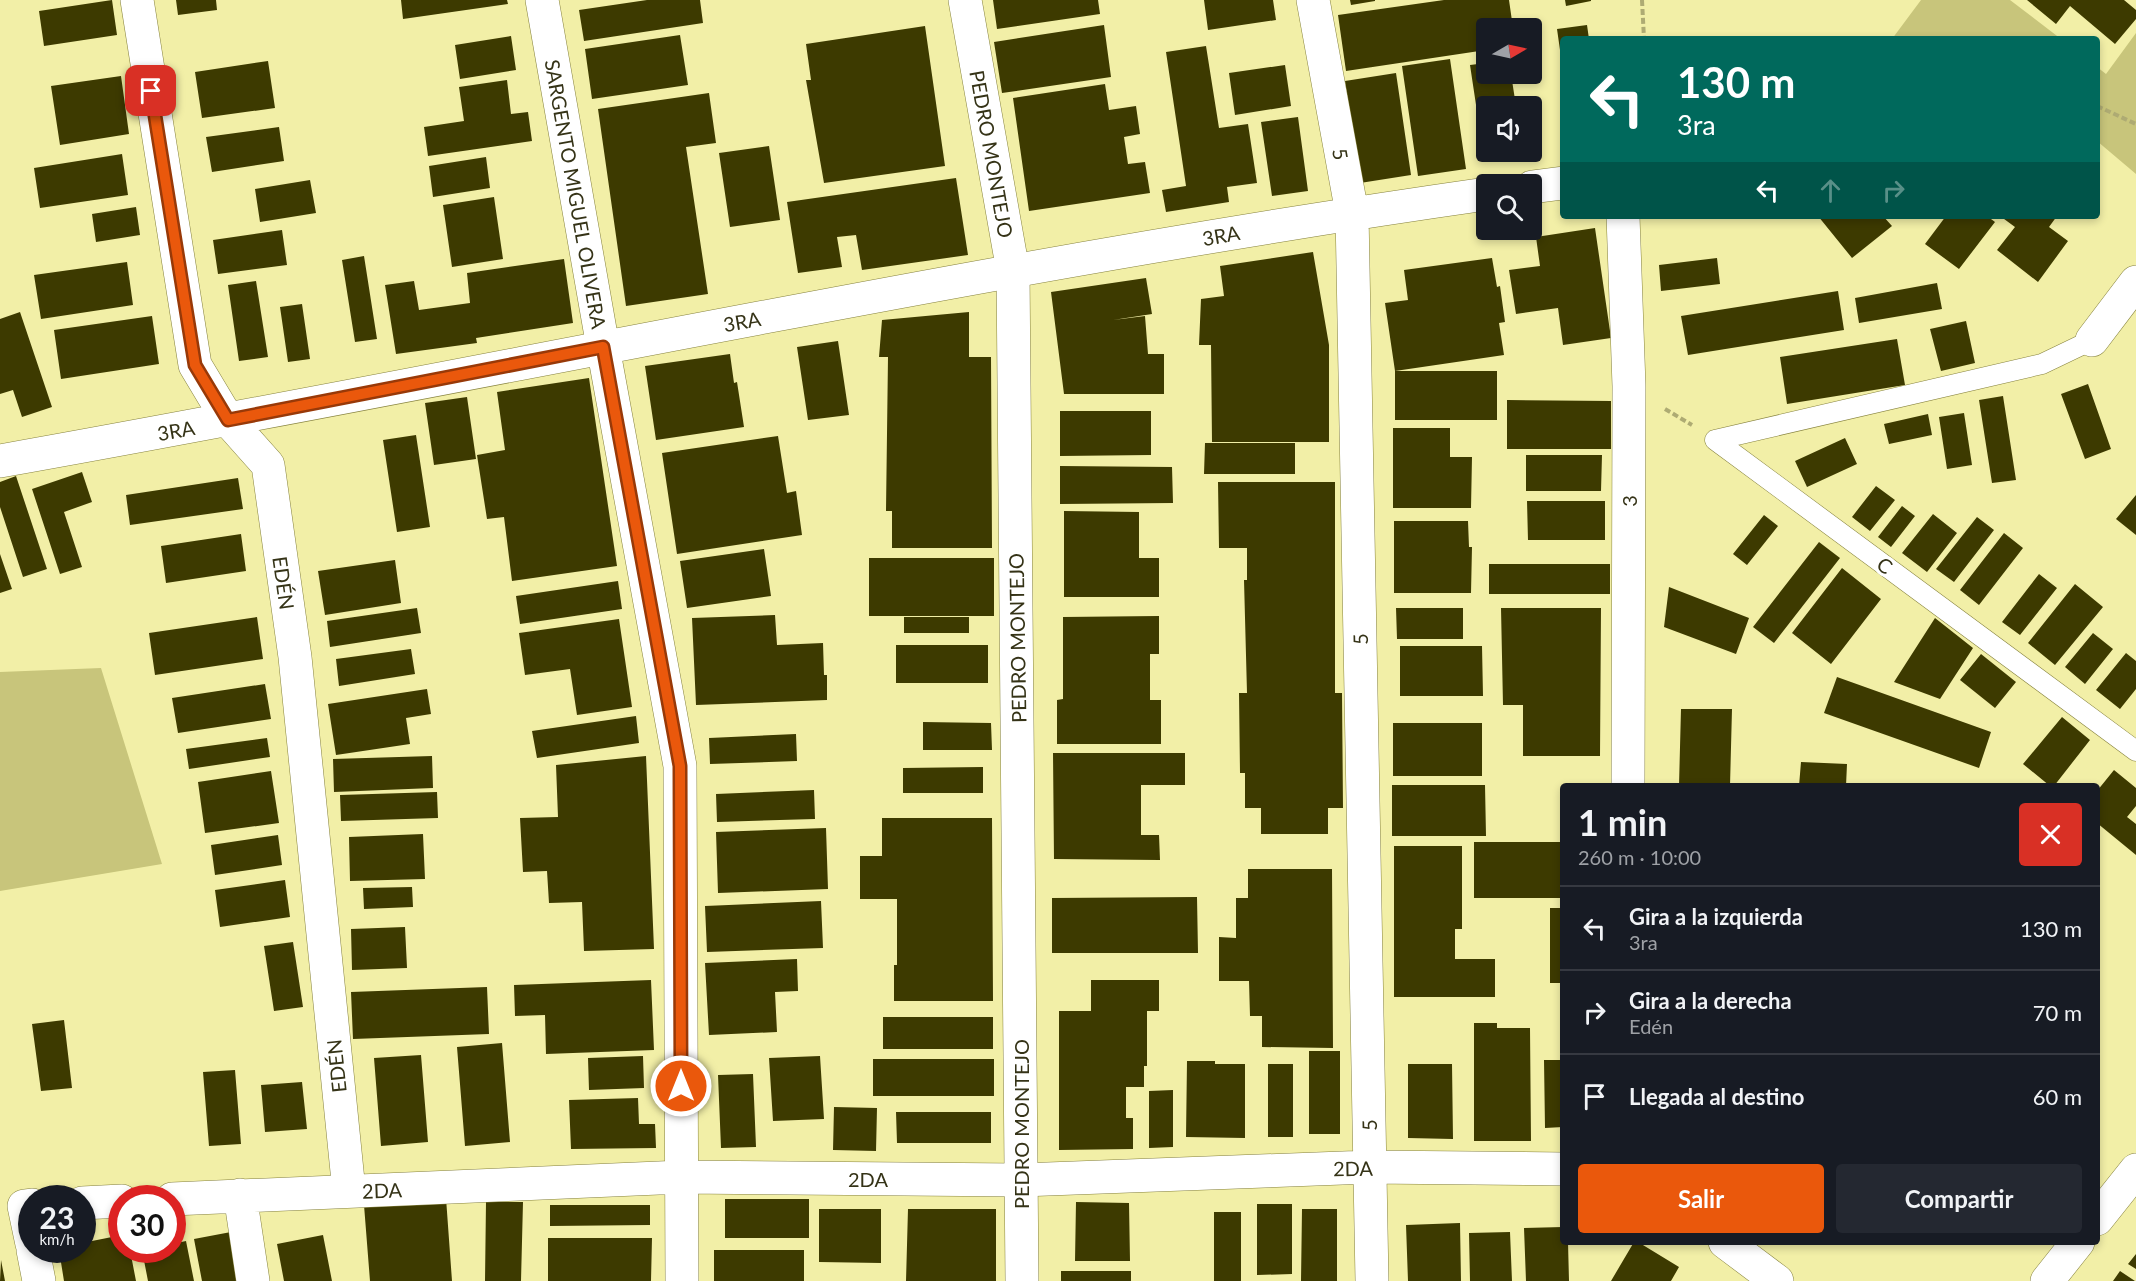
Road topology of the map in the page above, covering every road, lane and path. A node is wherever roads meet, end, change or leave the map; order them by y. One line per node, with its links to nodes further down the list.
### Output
1 (136, 0): 19 (street, EDÉN)
2 (542, 0): 17 (street, SARGENTO MIGUEL OLIVERA)
3 (964, 0): 14 (street, PEDRO MONTEJO)
4 (1313, 0): 12 (street, 5)
5 (1642, 0): 6 (path)
6 (1644, 36)
7 (2100, 107): 8 (path)
8 (2136, 124)
9 (1560, 183): 10 (street)
10 (1542, 186)
11 (1476, 195): 12 (street, 3RA)
12 (1352, 213): 14 (street, 3RA); 24 (street, 5)
13 (1623, 219): 18 (street, 3)
14 (1013, 271): 17 (street, 3RA); 28 (street, PEDRO MONTEJO)
15 (2136, 282): 16 (street)
16 (2092, 340): 20 (lane)
17 (603, 347): 19 (street, 3RA); 27 (street, SARGENTO MIGUEL OLIVERA)
18 (1629, 386): 20 (path); 23 (street, 3)
19 (228, 420): 21 (street, 3RA); 29 (street, EDÉN)
20 (1715, 440): 22 (lane, C)
21 (0, 460)
22 (2136, 751)
23 (1628, 783)
24 (1369, 1167): 25 (street, 2DA); 28 (street, 2DA); 40 (street, 5)
25 (1560, 1169)
26 (2136, 1170): 32 (street)
27 (682, 1177): 28 (street, 2DA); 29 (street, 2DA); 38 (street, SARGENTO MIGUEL OLIVERA)
28 (1021, 1180): 39 (street, PEDRO MONTEJO)
29 (349, 1191): 30 (street, 2DA)
30 (240, 1196): 31 (street, 2DA); 37 (street)
31 (186, 1198)
32 (2100, 1215)
33 (1729, 1245): 41 (street)
34 (2076, 1245): 42 (street)
35 (36, 1263): 36 (street)
36 (39, 1281)
37 (253, 1281)
38 (682, 1281)
39 (1022, 1281)
40 (1371, 1281)
41 (1777, 1281)
42 (2047, 1281)

